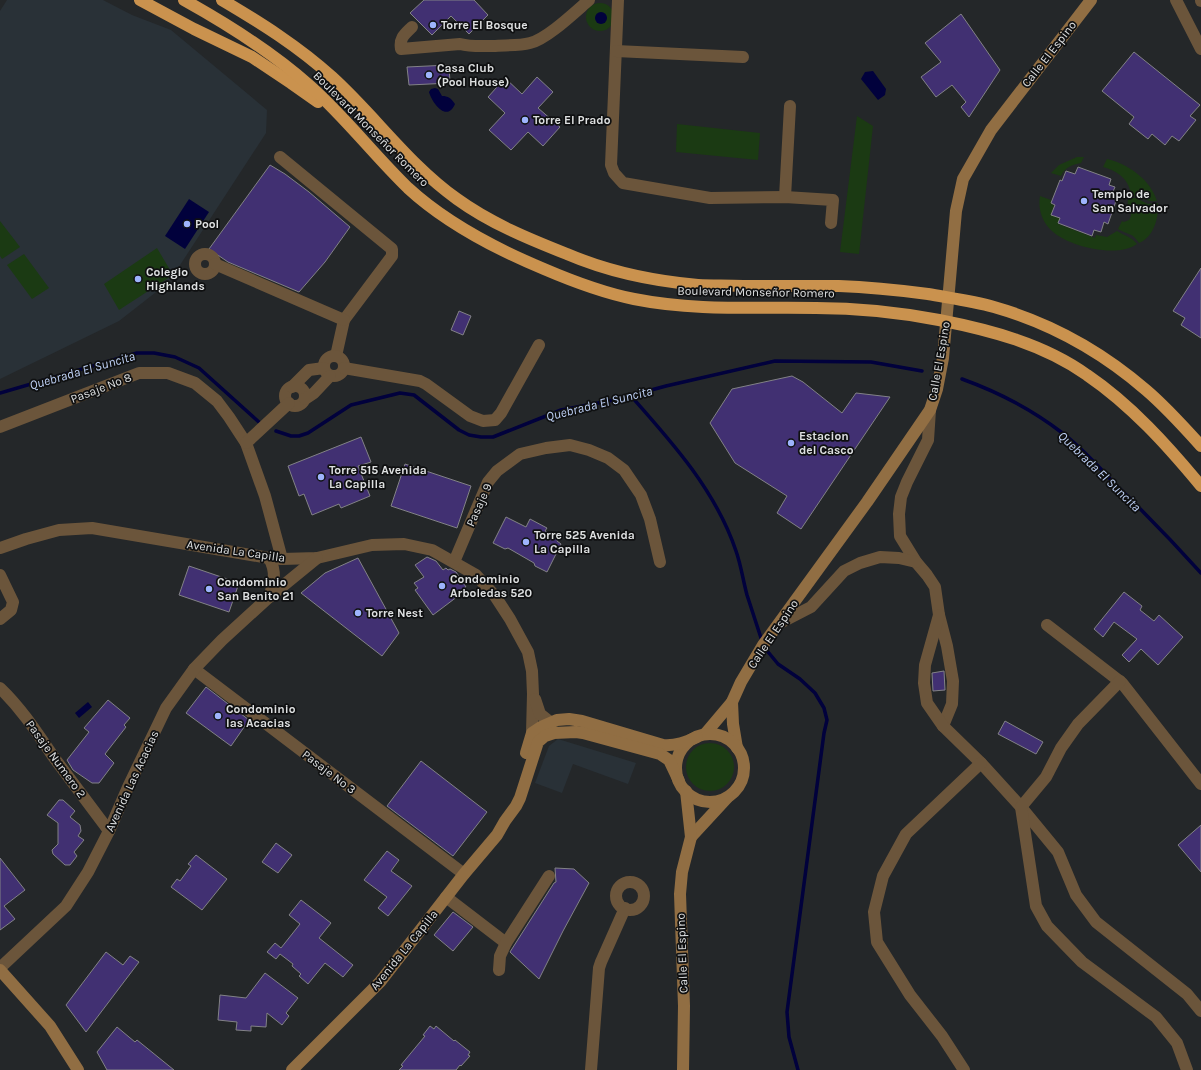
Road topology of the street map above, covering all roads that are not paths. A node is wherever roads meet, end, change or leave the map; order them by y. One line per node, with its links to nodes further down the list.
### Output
1 (140, 0): 13 (highway)
2 (184, 0): 13 (highway, Boulevard Monseñor Romero)
3 (222, 0): 29 (highway, Boulevard Monseñor Romero)
4 (589, 0): 8 (street)
5 (618, 0): 10 (street)
6 (1091, 0): 26 (street, Calle El Espino)
7 (1176, 0): 9 (street)
8 (412, 27)
9 (1201, 49)
10 (616, 51): 11 (street); 15 (street)
11 (743, 57)
12 (790, 106): 15 (street)
13 (348, 125): 30 (highway, Boulevard Monseñor Romero)
14 (280, 157): 18 (street)
15 (785, 197): 16 (street)
16 (830, 223)
17 (215, 264): 18 (street)
18 (344, 320): 20 (street)
19 (539, 345): 21 (street)
20 (336, 356): 21 (street); 22 (street)
21 (344, 368): 22 (street)
22 (327, 372): 23 (street); 24 (street)
23 (292, 387): 24 (street); 25 (street)
24 (305, 399): 25 (street)
25 (289, 403): 28 (street)
26 (930, 410): 37 (street); 42 (street, Calle El Espino)
27 (0, 427): 28 (street, Pasaje No 8)
28 (246, 443): 34 (street, Pasaje No 8)
29 (1201, 446)
30 (1201, 486)
31 (0, 548): 32 (street, Avenida La Capilla)
32 (268, 558): 34 (street, Avenida La Capilla); 39 (street, Avenida Las Acacias)
33 (317, 558): 34 (street, Avenida La Capilla); 35 (street, Avenida La Capilla); 39 (street, Avenida Las Acacias)
34 (282, 559)
35 (454, 562): 36 (street, Pasaje 9); 47 (street, Avenida La Capilla)
36 (660, 562)
37 (916, 562): 40 (street); 42 (street)
38 (0, 575): 41 (street)
39 (268, 598): 44 (street, Avenida Las Acacias)
40 (939, 615): 49 (street); 49 (street)
41 (0, 619)
42 (780, 623): 48 (street, Calle El Espino)
43 (1047, 625): 45 (street)
44 (194, 669): 60 (street, Avenida Las Acacias); 62 (street, Pasaje No 3)
45 (1120, 681): 55 (street); 58 (street)
46 (0, 688): 60 (street, Pasaje Numero 2)
47 (533, 694): 50 (street, Avenida La Capilla); 51 (street, Avenida La Capilla)
48 (732, 702): 52 (street, Calle El Espino); 53 (street)
49 (943, 726): 54 (street)
50 (552, 728): 51 (street); 52 (street); 56 (street); 59 (street, Avenida La Capilla)
51 (532, 733): 59 (street, Avenida La Capilla)
52 (701, 736): 53 (street); 56 (street)
53 (737, 748): 57 (street)
54 (981, 763): 58 (street); 74 (street)
55 (1201, 784)
56 (682, 786): 57 (street); 61 (street, Calle El Espino)
57 (730, 796): 61 (street, Calle El Espino)
58 (1022, 807): 69 (street); 75 (street)
59 (504, 821): 62 (street, Avenida La Capilla)
60 (109, 831): 67 (street, Avenida Las Acacias)
61 (691, 837): 73 (street, Calle El Espino)
62 (464, 874): 64 (street, Avenida La Capilla)
63 (550, 876): 66 (street)
64 (446, 897): 66 (street); 71 (street, Avenida La Capilla)
65 (625, 908): 72 (street)
66 (506, 943): 68 (street)
67 (0, 969): 70 (street)
68 (499, 970)
69 (1201, 1011)
70 (78, 1070)
71 (292, 1070)
72 (591, 1070)
73 (683, 1070)
74 (964, 1070)
75 (1187, 1070)

